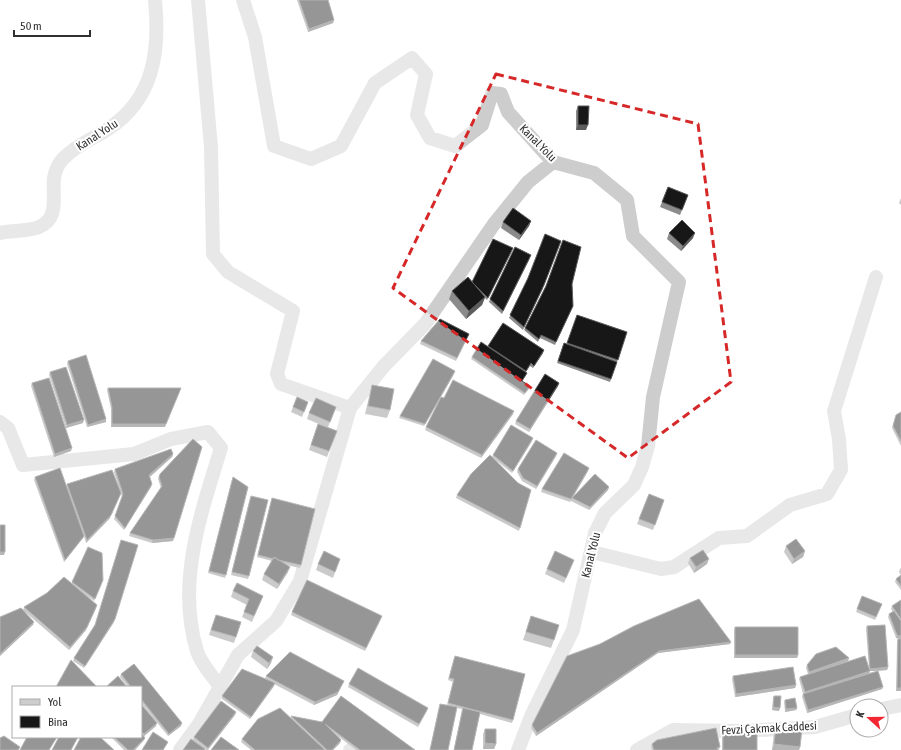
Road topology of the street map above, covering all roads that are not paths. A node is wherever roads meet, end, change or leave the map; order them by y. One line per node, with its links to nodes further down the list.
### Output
1 (155, 0): 5 (street, Kanal Yolu)
2 (198, 0): 7 (street)
3 (242, 0): 4 (street, Kanal Yolu)
4 (553, 162): 7 (street); 9 (street, Kanal Yolu)
5 (0, 233)
6 (876, 277): 9 (street)
7 (350, 408): 10 (street)
8 (0, 422): 10 (street)
9 (592, 552): 15 (street, Kanal Yolu)
10 (220, 687): 14 (street)
11 (901, 705): 12 (street)
12 (889, 707)
13 (849, 717): 16 (street, Fevzi Çakmak Caddesi)
14 (180, 750)
15 (518, 750)
16 (637, 750)

